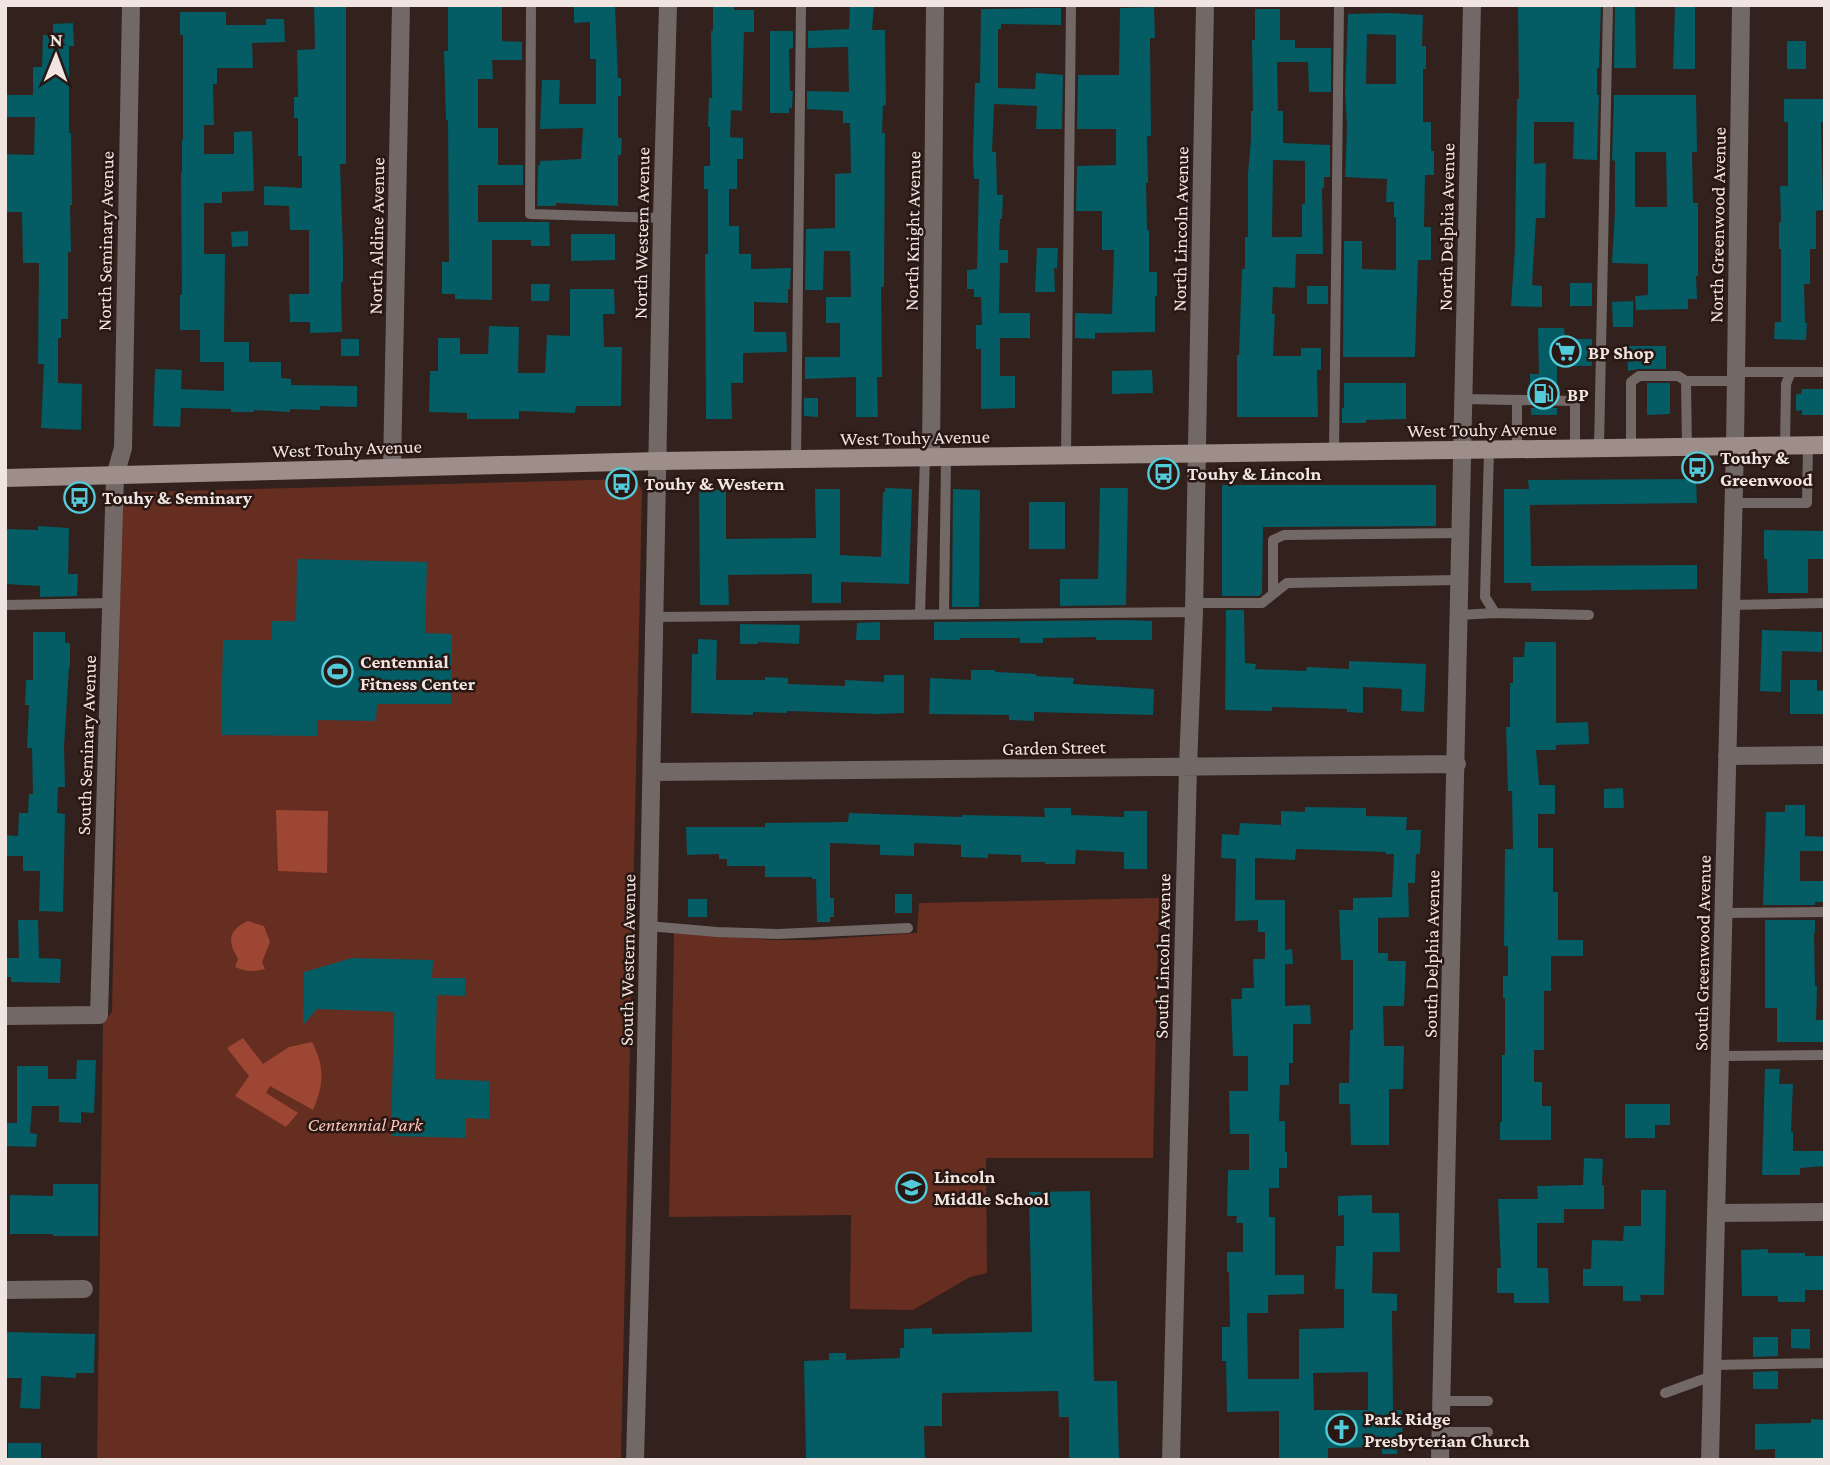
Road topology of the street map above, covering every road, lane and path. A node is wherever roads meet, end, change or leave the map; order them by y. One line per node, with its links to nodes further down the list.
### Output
1 (131, 5): 37 (street, North Seminary Avenue)
2 (401, 5): 36 (street, North Aldine Avenue)
3 (531, 5): 13 (lane)
4 (668, 5): 13 (street, North Western Avenue)
5 (801, 5): 34 (lane)
6 (935, 5): 33 (street, North Knight Avenue)
7 (1071, 5): 32 (lane)
8 (1205, 5): 31 (street, North Lincoln Avenue)
9 (1339, 5): 30 (lane)
10 (1472, 5): 18 (street, North Delphia Avenue)
11 (1608, 5): 24 (lane)
12 (1741, 5): 16 (street, North Greenwood Avenue)
13 (662, 218): 35 (street, North Western Avenue)
14 (1791, 372): 15 (lane); 16 (lane); 22 (lane)
15 (1825, 372)
16 (1736, 376): 17 (lane); 21 (street, North Greenwood Avenue)
17 (1686, 382): 23 (lane); 25 (lane)
18 (1463, 400): 19 (lane); 28 (street, North Delphia Avenue)
19 (1517, 400): 26 (lane); 27 (lane)
20 (1816, 445): 22 (main road, West Touhy Avenue); 39 (lane)
21 (1735, 446): 22 (main road, West Touhy Avenue); 23 (main road, West Touhy Avenue); 39 (street, South Greenwood Avenue)
22 (1785, 446)
23 (1687, 447): 25 (main road, West Touhy Avenue)
24 (1599, 448): 25 (main road, West Touhy Avenue); 27 (main road, West Touhy Avenue)
25 (1631, 448)
26 (1517, 449): 27 (main road, West Touhy Avenue); 29 (main road, West Touhy Avenue)
27 (1575, 449)
28 (1461, 450): 29 (main road, West Touhy Avenue); 30 (main road, West Touhy Avenue); 40 (street, South Delphia Avenue)
29 (1489, 450): 50 (lane)
30 (1334, 452): 31 (main road, West Touhy Avenue)
31 (1196, 454): 32 (main road, West Touhy Avenue); 47 (street, South Lincoln Avenue)
32 (1066, 455): 33 (main road, West Touhy Avenue)
33 (934, 457): 34 (main road, West Touhy Avenue); 48 (lane); 49 (lane)
34 (796, 459): 35 (main road, West Touhy Avenue)
35 (658, 461): 36 (main road, West Touhy Avenue); 53 (street, South Western Avenue)
36 (392, 468): 37 (main road, West Touhy Avenue)
37 (116, 476): 38 (main road, West Touhy Avenue); 43 (street, South Seminary Avenue)
38 (5, 478)
39 (1734, 503): 46 (street, South Greenwood Avenue)
40 (1460, 533): 41 (street, South Delphia Avenue); 42 (lane)
41 (1459, 580): 42 (lane); 51 (street, South Delphia Avenue)
42 (1273, 594): 47 (lane)
43 (112, 603): 45 (lane); 63 (street, South Seminary Avenue)
44 (1825, 603): 46 (lane)
45 (5, 605)
46 (1731, 605): 55 (street, South Greenwood Avenue)
47 (1194, 608): 49 (lane); 57 (street, South Lincoln Avenue)
48 (920, 614): 49 (lane); 53 (lane)
49 (944, 614)
50 (1495, 614): 51 (lane); 52 (lane)
51 (1459, 615): 56 (street, South Delphia Avenue)
52 (1589, 615)
53 (654, 617): 58 (street, South Western Avenue)
54 (1825, 755): 55 (street)
55 (1727, 756): 60 (street, South Greenwood Avenue)
56 (1457, 764): 57 (street, Garden Street); 73 (street, South Delphia Avenue)
57 (1188, 767): 58 (street, Garden Street); 78 (street, South Lincoln Avenue)
58 (652, 772): 61 (street, South Western Avenue)
59 (1825, 912): 60 (lane)
60 (1723, 913): 65 (street, South Greenwood Avenue)
61 (648, 926): 62 (lane); 77 (street, South Western Avenue)
62 (908, 928)
63 (5, 1016)
64 (1825, 1055): 65 (lane)
65 (1720, 1056): 67 (street, South Greenwood Avenue)
66 (1825, 1212): 67 (street)
67 (1716, 1213): 71 (street, South Greenwood Avenue)
68 (84, 1289): 69 (street)
69 (5, 1290)
70 (1825, 1363): 71 (lane)
71 (1712, 1371): 72 (lane); 80 (street, South Greenwood Avenue)
72 (1665, 1394)
73 (1442, 1401): 74 (lane); 75 (street, South Delphia Avenue)
74 (1488, 1401)
75 (1441, 1432): 76 (lane); 79 (street, South Delphia Avenue)
76 (1488, 1432)
77 (635, 1460)
78 (1171, 1460)
79 (1440, 1460)
80 (1710, 1460)

